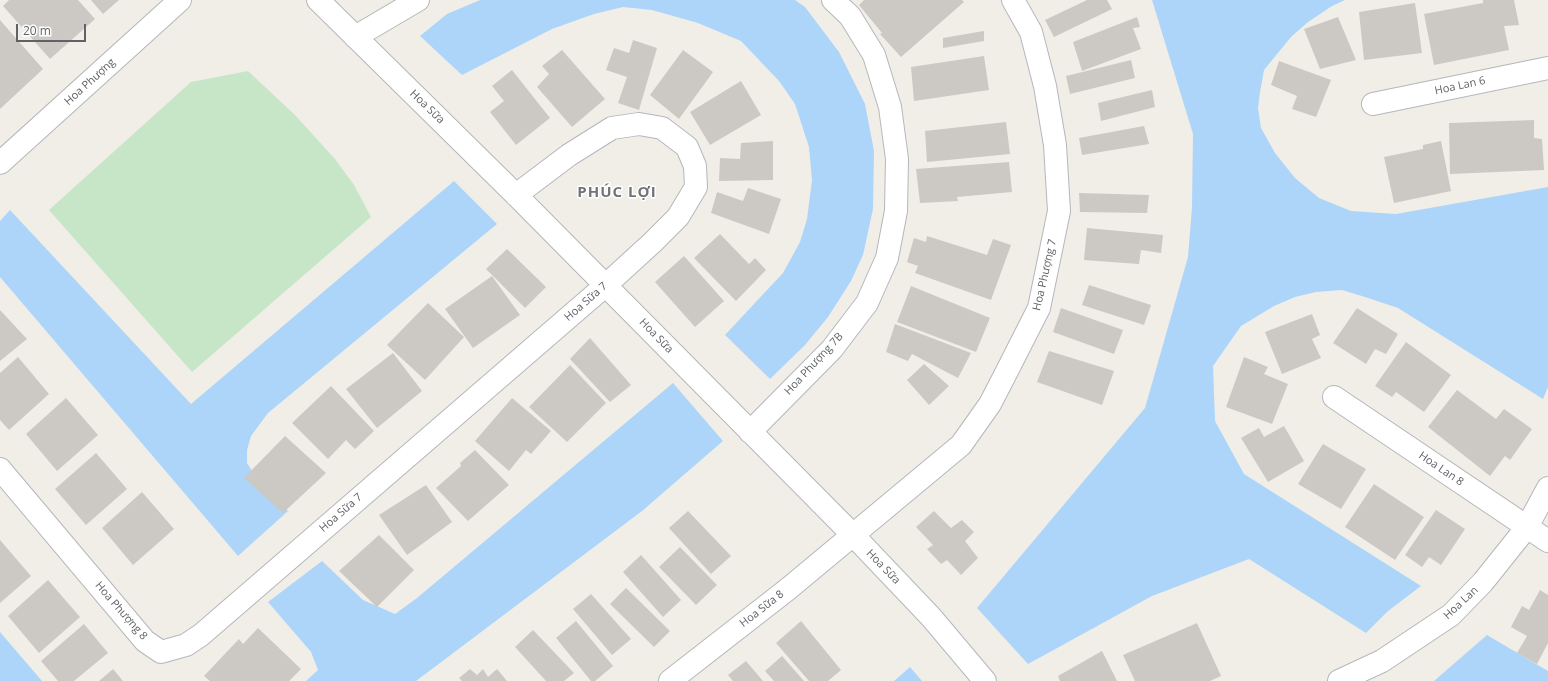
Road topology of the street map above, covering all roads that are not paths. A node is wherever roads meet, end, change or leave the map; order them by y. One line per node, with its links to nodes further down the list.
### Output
1 (180, 0): 9 (street, Hoa Phượng)
2 (318, 0): 6 (street, Hoa Sữa)
3 (418, 0): 6 (street)
4 (833, 0): 13 (street, Hoa Phượng 7B)
5 (1013, 0): 17 (street, Hoa Phượng 7)
6 (355, 37): 10 (street, Hoa Sữa)
7 (1548, 68): 8 (street, Hoa Lan 6)
8 (1373, 104)
9 (0, 163)
10 (516, 195): 11 (street, Hoa Sữa); 11 (street, Hoa Sữa 7)
11 (606, 285): 13 (street, Hoa Sữa); 19 (street, Hoa Sữa 7)
12 (1334, 397): 16 (street, Hoa Lan 8)
13 (750, 432): 17 (street, Hoa Sữa)
14 (0, 469): 19 (street, Hoa Phượng 8)
15 (1548, 488): 16 (street, Hoa Lan)
16 (1527, 527): 18 (street, Hoa Lan 8); 22 (street, Hoa Lan)
17 (853, 535): 20 (street, Hoa Sữa 8); 21 (street, Hoa Sữa)
18 (1548, 541)
19 (283, 564)
20 (670, 681)
21 (985, 681)
22 (1339, 681)

